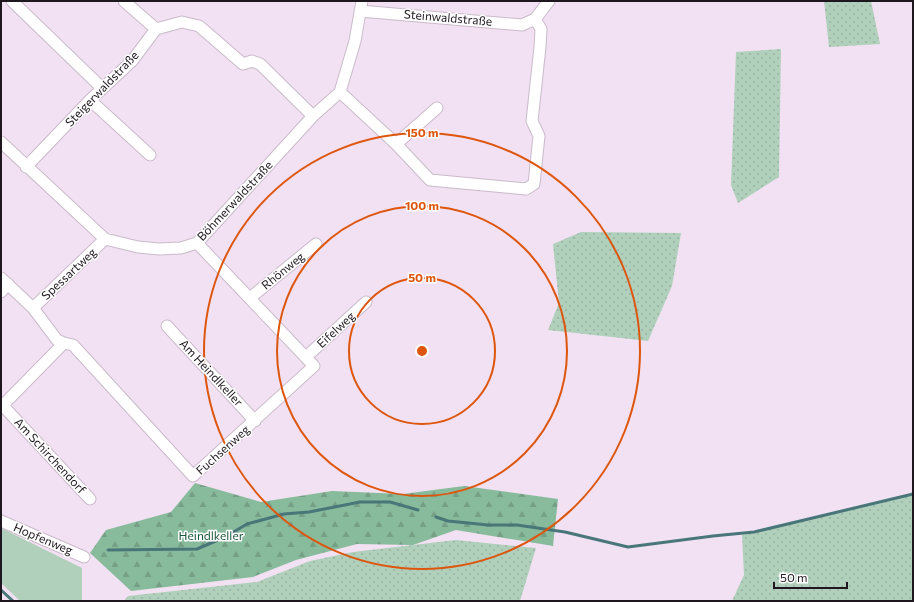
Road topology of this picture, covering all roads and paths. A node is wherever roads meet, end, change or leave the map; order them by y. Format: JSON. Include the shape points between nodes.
{"nodes":[{"id":1,"x":12,"y":1,"type":"edge"},
{"id":2,"x":124,"y":1,"type":"edge"},
{"id":3,"x":549,"y":1,"type":"edge"},
{"id":4,"x":361,"y":6,"type":"edge"},
{"id":5,"x":534,"y":19,"type":"junction"},
{"id":6,"x":156,"y":29,"type":"junction"},
{"id":7,"x":102,"y":88,"type":"junction"},
{"id":8,"x":340,"y":92,"type":"junction"},
{"id":9,"x":90,"y":100,"type":"junction"},
{"id":10,"x":437,"y":108,"type":"dead end"},
{"id":11,"x":313,"y":116,"type":"junction"},
{"id":12,"x":1,"y":142,"type":"edge"},
{"id":13,"x":396,"y":144,"type":"junction"},
{"id":14,"x":150,"y":155,"type":"dead end"},
{"id":15,"x":26,"y":167,"type":"junction"},
{"id":16,"x":105,"y":239,"type":"junction"},
{"id":17,"x":197,"y":243,"type":"junction"},
{"id":18,"x":316,"y":244,"type":"dead end"},
{"id":19,"x":3,"y":285,"type":"edge"},
{"id":20,"x":250,"y":298,"type":"junction"},
{"id":21,"x":366,"y":302,"type":"dead end"},
{"id":22,"x":33,"y":308,"type":"junction"},
{"id":23,"x":167,"y":326,"type":"dead end"},
{"id":24,"x":64,"y":343,"type":"junction"},
{"id":25,"x":306,"y":357,"type":"junction"},
{"id":26,"x":255,"y":421,"type":"junction"},
{"id":27,"x":90,"y":499,"type":"dead end"},
{"id":28,"x":1,"y":521,"type":"edge"},
{"id":29,"x":84,"y":557,"type":"dead end"}],
"edges":[{"from":1,"to":7,"type":"street"},
{"from":2,"to":6,"type":"street"},
{"from":3,"to":5,"type":"street"},
{"from":4,"to":5,"type":"street","name":"Steinwaldstraße","via":[[522,25]]},
{"from":4,"to":8,"type":"street","via":[[355,41]]},
{"from":5,"to":13,"type":"street","via":[[541,29],[532,121],[539,136],[534,184],[526,189],[430,180]]},
{"from":6,"to":7,"type":"street","name":"Steigerwaldstraße","via":[[132,61]]},
{"from":6,"to":11,"type":"street","via":[[182,22],[199,26],[243,64],[252,61],[260,64]]},
{"from":7,"to":9,"type":"street","name":"Steigerwaldstraße"},
{"from":8,"to":11,"type":"street","name":"Böhmerwaldstraße"},
{"from":8,"to":13,"type":"street"},
{"from":9,"to":14,"type":"street"},
{"from":9,"to":15,"type":"street","name":"Steigerwaldstraße"},
{"from":10,"to":13,"type":"street"},
{"from":11,"to":17,"type":"street","name":"Böhmerwaldstraße"},
{"from":12,"to":15,"type":"street","name":"Böhmerwaldstraße"},
{"from":15,"to":16,"type":"street","name":"Böhmerwaldstraße"},
{"from":16,"to":17,"type":"street","name":"Böhmerwaldstraße","via":[[159,249],[181,248]]},
{"from":16,"to":22,"type":"street","name":"Spessartweg"},
{"from":17,"to":20,"type":"street"},
{"from":18,"to":20,"type":"street","name":"Rhönweg"},
{"from":19,"to":22,"type":"street","name":"Fuchsenweg"},
{"from":20,"to":25,"type":"street"},
{"from":21,"to":25,"type":"street","name":"Eifelweg"},
{"from":22,"to":24,"type":"street","name":"Fuchsenweg","via":[[57,340]]},
{"from":23,"to":26,"type":"street","name":"Am Heindlkeller"},
{"from":24,"to":26,"type":"street","name":"Fuchsenweg","via":[[73,345],[193,476]]},
{"from":24,"to":27,"type":"street","name":"Am Schirchendorf","via":[[5,403],[5,408]]},
{"from":25,"to":26,"type":"street","name":"Fuchsenweg","via":[[314,366]]},
{"from":28,"to":29,"type":"street","name":"Hopfenweg"}]}
